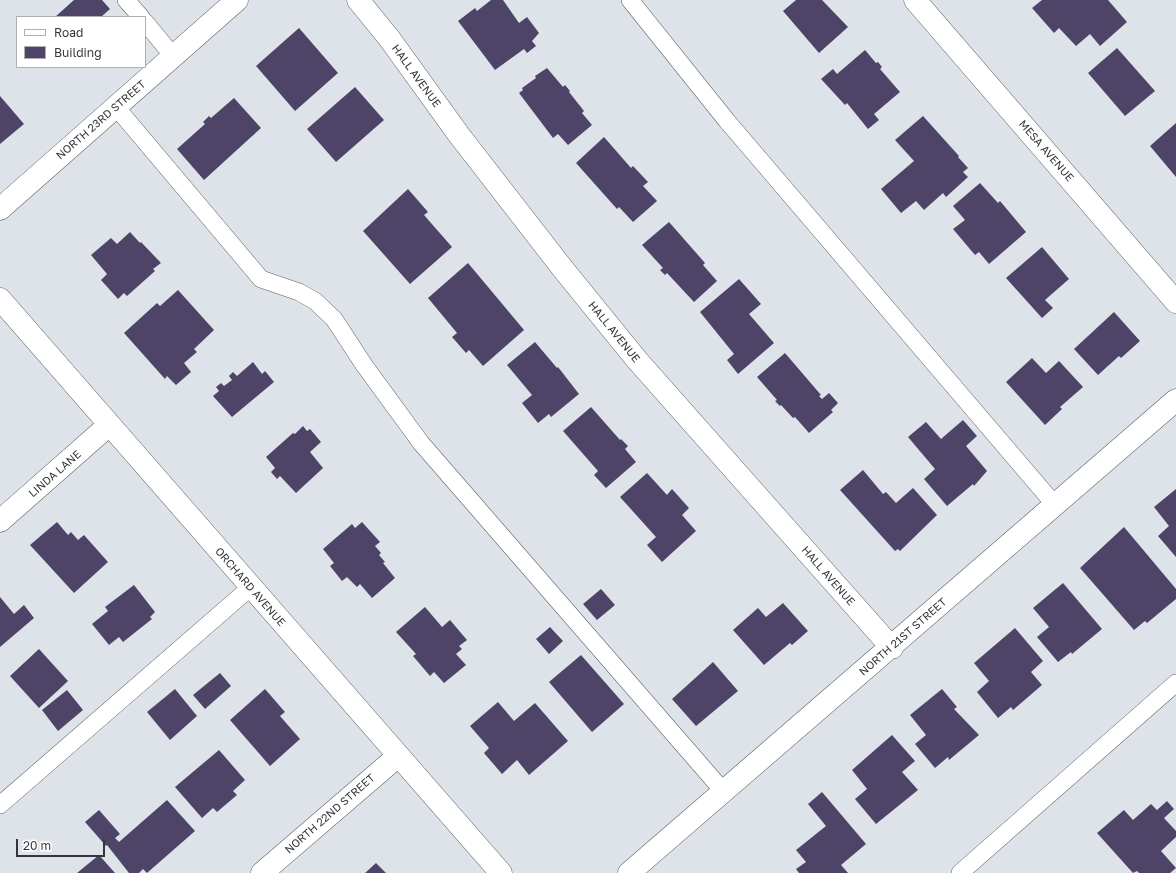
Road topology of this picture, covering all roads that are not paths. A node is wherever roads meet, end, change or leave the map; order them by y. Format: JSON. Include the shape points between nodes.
{"nodes":[{"id":1,"x":126,"y":0,"type":"edge"},
{"id":2,"x":237,"y":0,"type":"edge"},
{"id":3,"x":358,"y":0,"type":"edge"},
{"id":4,"x":630,"y":0,"type":"edge"},
{"id":5,"x":916,"y":0,"type":"edge"},
{"id":6,"x":139,"y":16,"type":"edge"},
{"id":7,"x":146,"y":23,"type":"edge"},
{"id":8,"x":173,"y":56,"type":"junction"},
{"id":9,"x":116,"y":107,"type":"junction"},
{"id":10,"x":0,"y":209,"type":"edge"},
{"id":11,"x":0,"y":299,"type":"edge"},
{"id":12,"x":1176,"y":302,"type":"edge"},
{"id":13,"x":1176,"y":400,"type":"edge"},
{"id":14,"x":110,"y":425,"type":"junction"},
{"id":15,"x":1055,"y":505,"type":"junction"},
{"id":16,"x":0,"y":522,"type":"edge"},
{"id":17,"x":251,"y":587,"type":"junction"},
{"id":18,"x":892,"y":648,"type":"junction"},
{"id":19,"x":1176,"y":683,"type":"edge"},
{"id":20,"x":398,"y":756,"type":"junction"},
{"id":21,"x":724,"y":792,"type":"junction"},
{"id":22,"x":0,"y":805,"type":"edge"},
{"id":23,"x":262,"y":873,"type":"edge"},
{"id":24,"x":501,"y":873,"type":"edge"},
{"id":25,"x":629,"y":873,"type":"edge"},
{"id":26,"x":960,"y":873,"type":"edge"}],
"edges":[{"from":1,"to":6,"type":"lane"},
{"from":2,"to":8,"type":"street","name":"NORTH 23RD STREET"},
{"from":3,"to":18,"type":"street","name":"HALL AVENUE","via":[[563,269],[632,354]]},
{"from":4,"to":15,"type":"lane","via":[[727,121]]},
{"from":5,"to":12,"type":"street","name":"MESA AVENUE"},
{"from":7,"to":8,"type":"lane"},
{"from":8,"to":9,"type":"street","name":"NORTH 23RD STREET"},
{"from":9,"to":10,"type":"street","name":"NORTH 23RD STREET"},
{"from":9,"to":21,"type":"lane","via":[[261,279],[299,292],[315,301],[334,319],[421,443]]},
{"from":11,"to":14,"type":"street","name":"ORCHARD AVENUE"},
{"from":13,"to":15,"type":"street","name":"NORTH 21ST STREET"},
{"from":14,"to":16,"type":"street","name":"LINDA LANE"},
{"from":14,"to":17,"type":"street","name":"ORCHARD AVENUE"},
{"from":15,"to":18,"type":"street","name":"NORTH 21ST STREET"},
{"from":17,"to":20,"type":"street","name":"ORCHARD AVENUE"},
{"from":17,"to":22,"type":"lane"},
{"from":18,"to":21,"type":"street","name":"NORTH 21ST STREET"},
{"from":19,"to":26,"type":"lane"},
{"from":20,"to":23,"type":"street","name":"NORTH 22ND STREET"},
{"from":20,"to":24,"type":"street","name":"ORCHARD AVENUE"},
{"from":21,"to":25,"type":"street","name":"NORTH 21ST STREET"}]}
